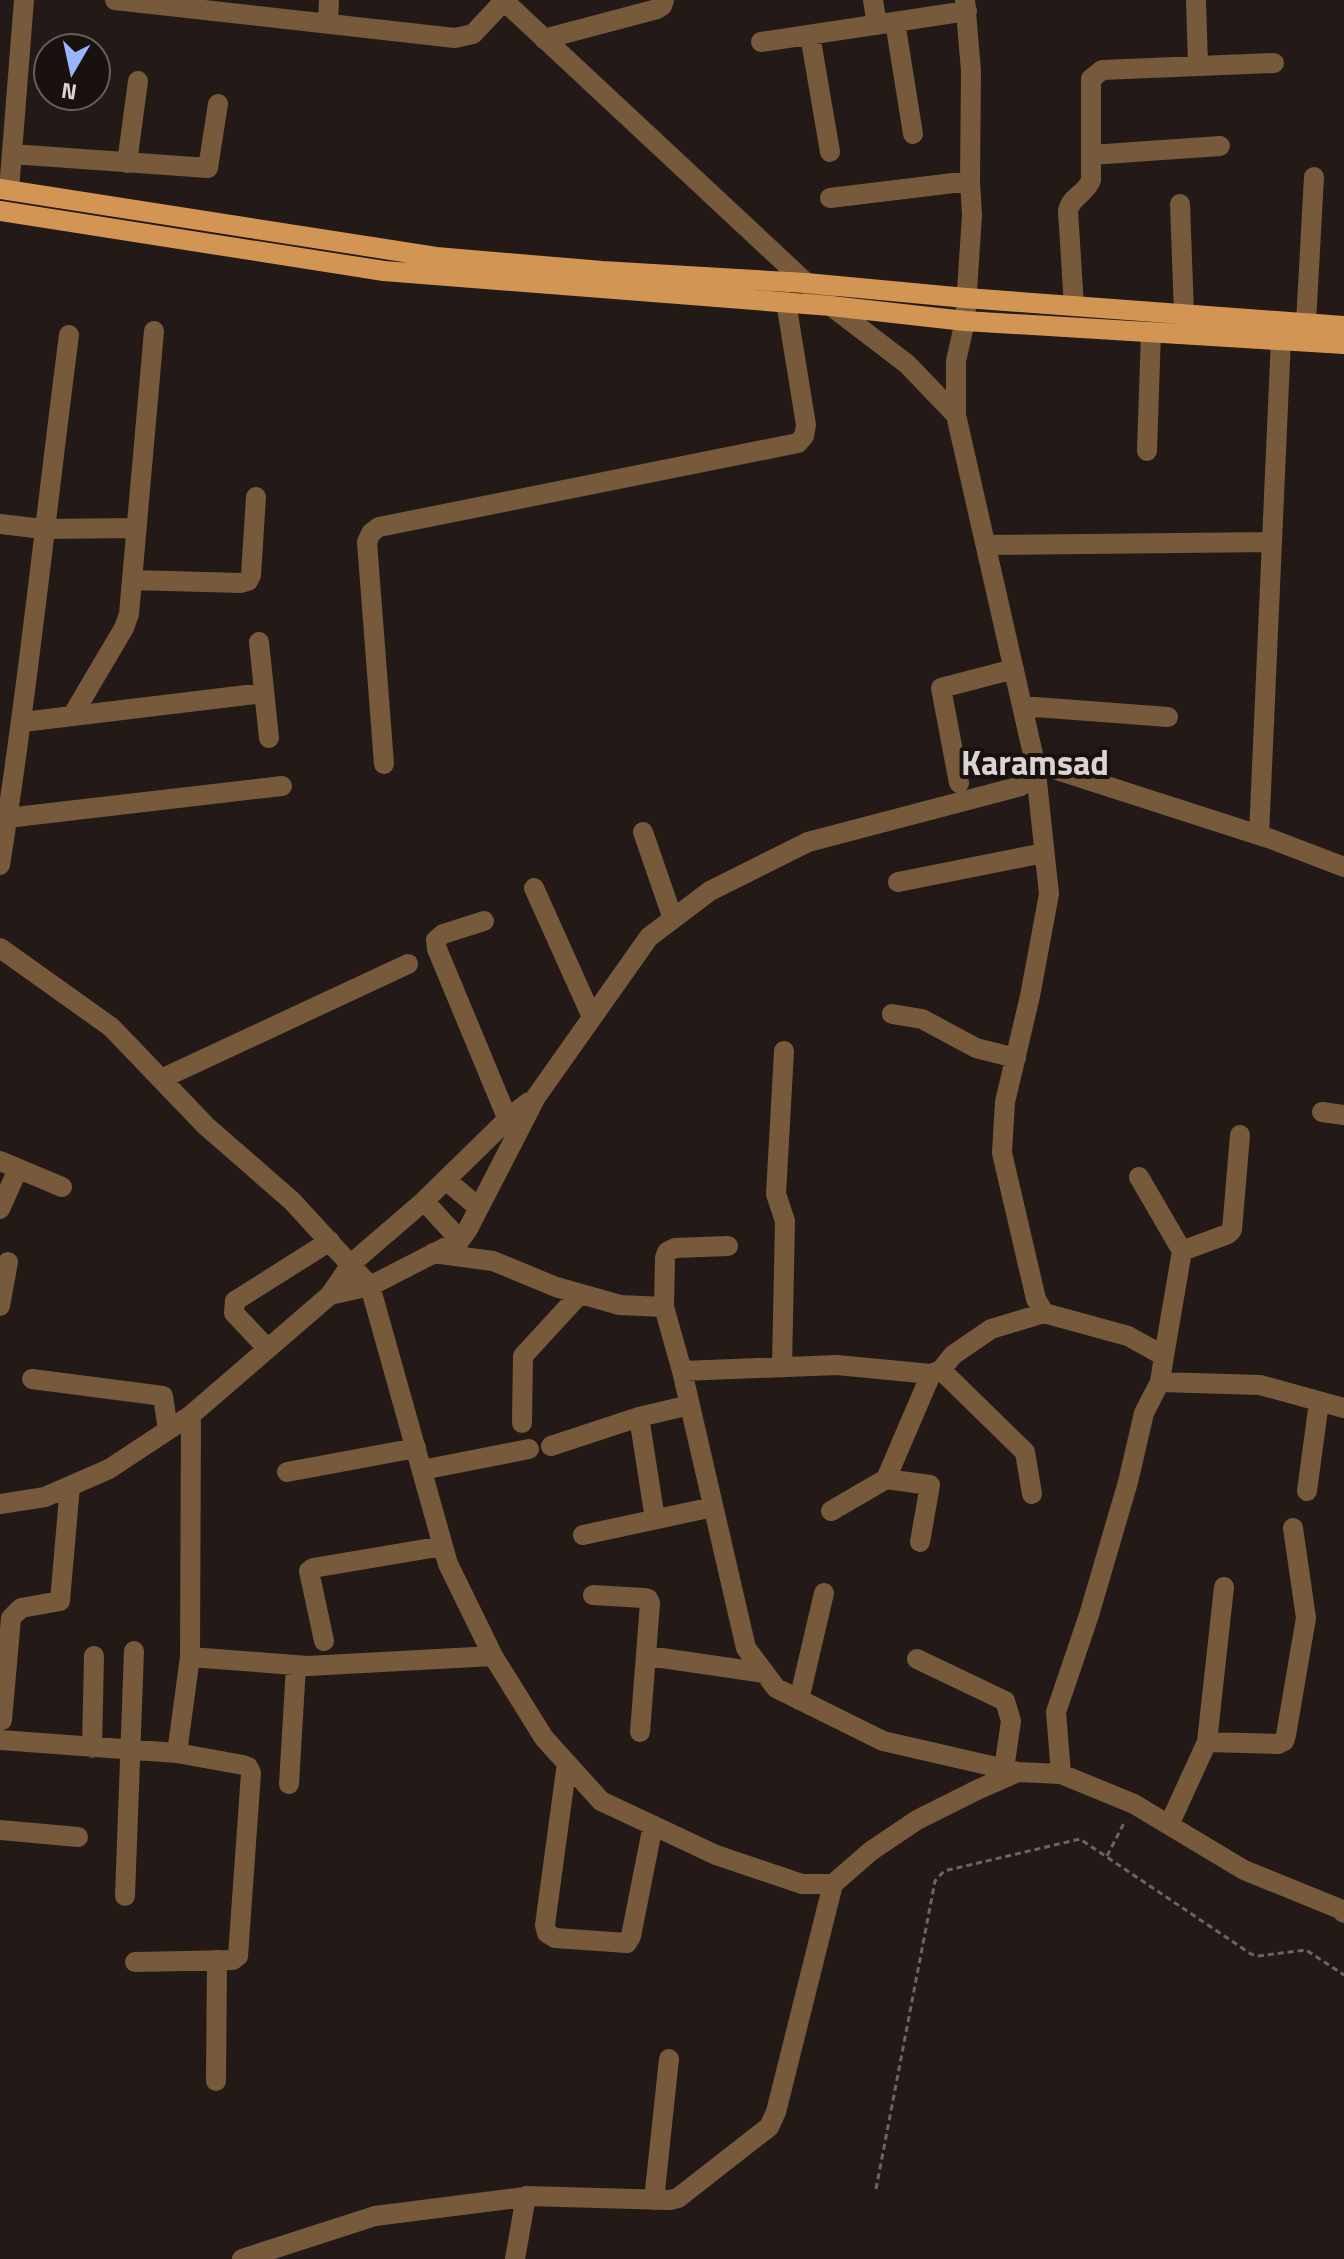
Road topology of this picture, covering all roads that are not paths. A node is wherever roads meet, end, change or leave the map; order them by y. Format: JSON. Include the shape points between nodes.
{"nodes":[{"id":1,"x":24,"y":0,"type":"edge"},
{"id":2,"x":115,"y":0,"type":"edge"},
{"id":3,"x":329,"y":0,"type":"edge"},
{"id":4,"x":664,"y":0,"type":"edge"},
{"id":5,"x":873,"y":0,"type":"edge"},
{"id":6,"x":1196,"y":0,"type":"edge"},
{"id":7,"x":504,"y":1,"type":"edge"},
{"id":8,"x":966,"y":5,"type":"edge"},
{"id":9,"x":886,"y":23,"type":"junction"},
{"id":10,"x":328,"y":24,"type":"junction"},
{"id":11,"x":810,"y":35,"type":"junction"},
{"id":12,"x":544,"y":39,"type":"junction"},
{"id":13,"x":761,"y":42,"type":"dead end"},
{"id":14,"x":1274,"y":63,"type":"dead end"},
{"id":15,"x":1198,"y":66,"type":"junction"},
{"id":16,"x":138,"y":81,"type":"dead end"},
{"id":17,"x":218,"y":104,"type":"dead end"},
{"id":18,"x":913,"y":134,"type":"dead end"},
{"id":19,"x":1220,"y":146,"type":"dead end"},
{"id":20,"x":830,"y":152,"type":"dead end"},
{"id":21,"x":12,"y":154,"type":"junction"},
{"id":22,"x":1091,"y":155,"type":"junction"},
{"id":23,"x":127,"y":163,"type":"junction"},
{"id":24,"x":1314,"y":177,"type":"dead end"},
{"id":25,"x":970,"y":181,"type":"junction"},
{"id":26,"x":5,"y":190,"type":"edge"},
{"id":27,"x":830,"y":198,"type":"dead end"},
{"id":28,"x":1180,"y":204,"type":"dead end"},
{"id":29,"x":0,"y":211,"type":"edge"},
{"id":30,"x":806,"y":283,"type":"junction"},
{"id":31,"x":966,"y":298,"type":"junction"},
{"id":32,"x":786,"y":302,"type":"junction"},
{"id":33,"x":831,"y":306,"type":"junction"},
{"id":34,"x":1074,"y":306,"type":"junction"},
{"id":35,"x":1184,"y":314,"type":"junction"},
{"id":36,"x":965,"y":321,"type":"junction"},
{"id":37,"x":1306,"y":323,"type":"junction"},
{"id":38,"x":1344,"y":326,"type":"edge"},
{"id":39,"x":154,"y":331,"type":"dead end"},
{"id":40,"x":1151,"y":332,"type":"junction"},
{"id":41,"x":69,"y":335,"type":"dead end"},
{"id":42,"x":1281,"y":338,"type":"junction"},
{"id":43,"x":1344,"y":344,"type":"edge"},
{"id":44,"x":956,"y":415,"type":"junction"},
{"id":45,"x":1147,"y":451,"type":"dead end"},
{"id":46,"x":256,"y":497,"type":"dead end"},
{"id":47,"x":0,"y":524,"type":"edge"},
{"id":48,"x":137,"y":528,"type":"junction"},
{"id":49,"x":43,"y":529,"type":"junction"},
{"id":50,"x":1272,"y":542,"type":"junction"},
{"id":51,"x":986,"y":545,"type":"junction"},
{"id":52,"x":132,"y":580,"type":"junction"},
{"id":53,"x":259,"y":642,"type":"dead end"},
{"id":54,"x":1014,"y":669,"type":"junction"},
{"id":55,"x":263,"y":693,"type":"junction"},
{"id":56,"x":1022,"y":706,"type":"junction"},
{"id":57,"x":72,"y":716,"type":"junction"},
{"id":58,"x":1168,"y":717,"type":"dead end"},
{"id":59,"x":23,"y":722,"type":"junction"},
{"id":60,"x":269,"y":738,"type":"dead end"},
{"id":61,"x":1035,"y":763,"type":"junction"},
{"id":62,"x":384,"y":764,"type":"dead end"},
{"id":63,"x":959,"y":783,"type":"dead end"},
{"id":64,"x":282,"y":786,"type":"dead end"},
{"id":65,"x":7,"y":818,"type":"junction"},
{"id":66,"x":643,"y":832,"type":"dead end"},
{"id":67,"x":1259,"y":835,"type":"junction"},
{"id":68,"x":1044,"y":853,"type":"junction"},
{"id":69,"x":0,"y":865,"type":"edge"},
{"id":70,"x":1344,"y":867,"type":"edge"},
{"id":71,"x":898,"y":882,"type":"dead end"},
{"id":72,"x":534,"y":888,"type":"dead end"},
{"id":73,"x":673,"y":919,"type":"junction"},
{"id":74,"x":484,"y":921,"type":"dead end"},
{"id":75,"x":0,"y":948,"type":"edge"},
{"id":76,"x":408,"y":964,"type":"dead end"},
{"id":77,"x":892,"y":1014,"type":"dead end"},
{"id":78,"x":592,"y":1017,"type":"junction"},
{"id":79,"x":784,"y":1051,"type":"dead end"},
{"id":80,"x":1016,"y":1058,"type":"junction"},
{"id":81,"x":161,"y":1079,"type":"junction"},
{"id":82,"x":536,"y":1097,"type":"junction"},
{"id":83,"x":1322,"y":1112,"type":"dead end"},
{"id":84,"x":1344,"y":1115,"type":"edge"},
{"id":85,"x":508,"y":1120,"type":"junction"},
{"id":86,"x":1240,"y":1135,"type":"dead end"},
{"id":87,"x":9,"y":1165,"type":"edge"},
{"id":88,"x":1139,"y":1177,"type":"dead end"},
{"id":89,"x":446,"y":1180,"type":"junction"},
{"id":90,"x":62,"y":1187,"type":"dead end"},
{"id":91,"x":424,"y":1201,"type":"junction"},
{"id":92,"x":479,"y":1208,"type":"junction"},
{"id":93,"x":0,"y":1209,"type":"edge"},
{"id":94,"x":460,"y":1240,"type":"junction"},
{"id":95,"x":330,"y":1241,"type":"junction"},
{"id":96,"x":728,"y":1246,"type":"dead end"},
{"id":97,"x":1182,"y":1251,"type":"junction"},
{"id":98,"x":433,"y":1253,"type":"junction"},
{"id":99,"x":8,"y":1262,"type":"dead end"},
{"id":100,"x":352,"y":1263,"type":"junction"},
{"id":101,"x":370,"y":1286,"type":"junction"},
{"id":102,"x":580,"y":1294,"type":"junction"},
{"id":103,"x":330,"y":1295,"type":"junction"},
{"id":104,"x":0,"y":1306,"type":"edge"},
{"id":105,"x":664,"y":1307,"type":"junction"},
{"id":106,"x":1044,"y":1313,"type":"junction"},
{"id":107,"x":267,"y":1348,"type":"junction"},
{"id":108,"x":1164,"y":1356,"type":"junction"},
{"id":109,"x":782,"y":1367,"type":"junction"},
{"id":110,"x":682,"y":1371,"type":"junction"},
{"id":111,"x":936,"y":1372,"type":"junction"},
{"id":112,"x":32,"y":1379,"type":"dead end"},
{"id":113,"x":1160,"y":1382,"type":"junction"},
{"id":114,"x":1319,"y":1402,"type":"junction"},
{"id":115,"x":690,"y":1405,"type":"junction"},
{"id":116,"x":1344,"y":1408,"type":"edge"},
{"id":117,"x":191,"y":1415,"type":"junction"},
{"id":118,"x":639,"y":1417,"type":"junction"},
{"id":119,"x":522,"y":1423,"type":"dead end"},
{"id":120,"x":168,"y":1430,"type":"junction"},
{"id":121,"x":551,"y":1446,"type":"dead end"},
{"id":122,"x":416,"y":1448,"type":"junction"},
{"id":123,"x":529,"y":1449,"type":"dead end"},
{"id":124,"x":422,"y":1470,"type":"junction"},
{"id":125,"x":287,"y":1472,"type":"dead end"},
{"id":126,"x":886,"y":1479,"type":"junction"},
{"id":127,"x":70,"y":1486,"type":"junction"},
{"id":128,"x":1307,"y":1491,"type":"dead end"},
{"id":129,"x":1032,"y":1494,"type":"dead end"},
{"id":130,"x":0,"y":1504,"type":"edge"},
{"id":131,"x":713,"y":1507,"type":"junction"},
{"id":132,"x":831,"y":1511,"type":"dead end"},
{"id":133,"x":655,"y":1519,"type":"junction"},
{"id":134,"x":1293,"y":1528,"type":"dead end"},
{"id":135,"x":583,"y":1535,"type":"dead end"},
{"id":136,"x":920,"y":1542,"type":"dead end"},
{"id":137,"x":443,"y":1546,"type":"junction"},
{"id":138,"x":1224,"y":1587,"type":"dead end"},
{"id":139,"x":824,"y":1593,"type":"dead end"},
{"id":140,"x":593,"y":1595,"type":"dead end"},
{"id":141,"x":324,"y":1641,"type":"dead end"},
{"id":142,"x":134,"y":1651,"type":"dead end"},
{"id":143,"x":94,"y":1656,"type":"dead end"},
{"id":144,"x":493,"y":1656,"type":"junction"},
{"id":145,"x":648,"y":1656,"type":"junction"},
{"id":146,"x":190,"y":1657,"type":"junction"},
{"id":147,"x":917,"y":1659,"type":"dead end"},
{"id":148,"x":296,"y":1666,"type":"junction"},
{"id":149,"x":765,"y":1673,"type":"junction"},
{"id":150,"x":799,"y":1700,"type":"junction"},
{"id":151,"x":1,"y":1730,"type":"edge"},
{"id":152,"x":640,"y":1732,"type":"dead end"},
{"id":153,"x":1207,"y":1742,"type":"junction"},
{"id":154,"x":92,"y":1748,"type":"junction"},
{"id":155,"x":132,"y":1751,"type":"junction"},
{"id":156,"x":177,"y":1753,"type":"junction"},
{"id":157,"x":567,"y":1763,"type":"junction"},
{"id":158,"x":1011,"y":1771,"type":"junction"},
{"id":159,"x":1061,"y":1774,"type":"junction"},
{"id":160,"x":289,"y":1784,"type":"dead end"},
{"id":161,"x":653,"y":1825,"type":"junction"},
{"id":162,"x":1169,"y":1825,"type":"junction"},
{"id":163,"x":0,"y":1830,"type":"edge"},
{"id":164,"x":78,"y":1837,"type":"dead end"},
{"id":165,"x":833,"y":1884,"type":"junction"},
{"id":166,"x":125,"y":1896,"type":"dead end"},
{"id":167,"x":1343,"y":1907,"type":"edge"},
{"id":168,"x":217,"y":1960,"type":"junction"},
{"id":169,"x":135,"y":1962,"type":"dead end"},
{"id":170,"x":669,"y":2059,"type":"dead end"},
{"id":171,"x":216,"y":2081,"type":"dead end"},
{"id":172,"x":654,"y":2200,"type":"junction"},
{"id":173,"x":524,"y":2202,"type":"junction"},
{"id":174,"x":242,"y":2259,"type":"edge"},
{"id":175,"x":515,"y":2259,"type":"edge"}],
"edges":[{"from":1,"to":21,"type":"street"},
{"from":2,"to":10,"type":"street"},
{"from":3,"to":10,"type":"street"},
{"from":4,"to":12,"type":"street","via":[[657,9]]},
{"from":5,"to":9,"type":"street"},
{"from":6,"to":15,"type":"street"},
{"from":7,"to":10,"type":"street","via":[[466,37]]},
{"from":7,"to":12,"type":"street"},
{"from":8,"to":9,"type":"street"},
{"from":8,"to":25,"type":"street"},
{"from":9,"to":11,"type":"street"},
{"from":9,"to":18,"type":"street"},
{"from":11,"to":13,"type":"street"},
{"from":11,"to":20,"type":"street"},
{"from":12,"to":30,"type":"street"},
{"from":14,"to":15,"type":"street"},
{"from":15,"to":22,"type":"street","via":[[1096,73],[1091,79]]},
{"from":16,"to":23,"type":"street"},
{"from":17,"to":23,"type":"street","via":[[208,168]]},
{"from":19,"to":22,"type":"street"},
{"from":21,"to":23,"type":"street"},
{"from":21,"to":26,"type":"street"},
{"from":22,"to":34,"type":"street","via":[[1089,186],[1072,200],[1068,211]]},
{"from":24,"to":37,"type":"street"},
{"from":25,"to":27,"type":"street"},
{"from":25,"to":31,"type":"street"},
{"from":26,"to":30,"type":"main road","via":[[424,255]]},
{"from":28,"to":35,"type":"street"},
{"from":29,"to":32,"type":"main road","via":[[384,271]]},
{"from":30,"to":31,"type":"main road"},
{"from":30,"to":33,"type":"street"},
{"from":31,"to":34,"type":"main road"},
{"from":31,"to":36,"type":"street"},
{"from":32,"to":33,"type":"main road"},
{"from":32,"to":62,"type":"street","via":[[806,425],[798,443],[379,527],[371,533],[367,542]]},
{"from":33,"to":36,"type":"main road"},
{"from":33,"to":44,"type":"street","via":[[907,364]]},
{"from":34,"to":35,"type":"main road"},
{"from":35,"to":37,"type":"main road"},
{"from":36,"to":40,"type":"main road"},
{"from":36,"to":44,"type":"street","via":[[956,361]]},
{"from":37,"to":38,"type":"main road"},
{"from":39,"to":48,"type":"street"},
{"from":40,"to":42,"type":"main road"},
{"from":40,"to":45,"type":"street"},
{"from":41,"to":49,"type":"street"},
{"from":42,"to":43,"type":"main road"},
{"from":42,"to":50,"type":"street"},
{"from":44,"to":51,"type":"street"},
{"from":46,"to":52,"type":"street","via":[[248,581]]},
{"from":47,"to":49,"type":"street"},
{"from":48,"to":49,"type":"street"},
{"from":48,"to":52,"type":"street"},
{"from":49,"to":59,"type":"street"},
{"from":50,"to":51,"type":"street"},
{"from":50,"to":67,"type":"street"},
{"from":51,"to":54,"type":"street"},
{"from":52,"to":57,"type":"street","via":[[124,628]]},
{"from":53,"to":55,"type":"street"},
{"from":54,"to":56,"type":"street"},
{"from":54,"to":63,"type":"street","via":[[941,688]]},
{"from":55,"to":57,"type":"street"},
{"from":55,"to":60,"type":"street"},
{"from":56,"to":58,"type":"street"},
{"from":56,"to":61,"type":"street"},
{"from":57,"to":59,"type":"street"},
{"from":59,"to":65,"type":"street"},
{"from":61,"to":67,"type":"street"},
{"from":61,"to":68,"type":"street"},
{"from":61,"to":73,"type":"street","via":[[1021,786],[808,842],[710,891]]},
{"from":64,"to":65,"type":"street"},
{"from":65,"to":69,"type":"street"},
{"from":66,"to":73,"type":"street"},
{"from":67,"to":70,"type":"street"},
{"from":68,"to":71,"type":"street"},
{"from":68,"to":80,"type":"street","via":[[1049,894]]},
{"from":72,"to":78,"type":"street"},
{"from":73,"to":78,"type":"street","via":[[649,937]]},
{"from":74,"to":85,"type":"street","via":[[443,934],[436,940],[437,949]]},
{"from":75,"to":81,"type":"street","via":[[111,1027]]},
{"from":76,"to":81,"type":"street"},
{"from":77,"to":80,"type":"street","via":[[922,1019],[976,1048]]},
{"from":78,"to":82,"type":"street"},
{"from":79,"to":109,"type":"street","via":[[776,1194],[785,1221]]},
{"from":80,"to":106,"type":"street","via":[[1005,1102],[1002,1153],[1036,1299]]},
{"from":81,"to":95,"type":"street"},
{"from":82,"to":85,"type":"street"},
{"from":82,"to":92,"type":"street"},
{"from":83,"to":84,"type":"street"},
{"from":85,"to":89,"type":"street"},
{"from":86,"to":97,"type":"street","via":[[1232,1230]]},
{"from":87,"to":90,"type":"street"},
{"from":87,"to":93,"type":"street"},
{"from":88,"to":97,"type":"street"},
{"from":89,"to":91,"type":"street"},
{"from":89,"to":92,"type":"street"},
{"from":91,"to":94,"type":"street"},
{"from":91,"to":100,"type":"street"},
{"from":92,"to":94,"type":"street"},
{"from":94,"to":98,"type":"street"},
{"from":95,"to":100,"type":"street"},
{"from":95,"to":107,"type":"street","via":[[235,1301],[234,1313]]},
{"from":96,"to":105,"type":"street","via":[[667,1252]]},
{"from":97,"to":108,"type":"street"},
{"from":98,"to":101,"type":"street"},
{"from":98,"to":102,"type":"street","via":[[493,1261]]},
{"from":99,"to":104,"type":"street"},
{"from":100,"to":101,"type":"street"},
{"from":100,"to":103,"type":"street"},
{"from":101,"to":103,"type":"street"},
{"from":101,"to":122,"type":"street"},
{"from":102,"to":105,"type":"street","via":[[620,1305]]},
{"from":102,"to":119,"type":"street","via":[[523,1356]]},
{"from":103,"to":107,"type":"street"},
{"from":105,"to":110,"type":"street"},
{"from":106,"to":108,"type":"street","via":[[1128,1336]]},
{"from":106,"to":111,"type":"street","via":[[991,1329]]},
{"from":107,"to":117,"type":"street"},
{"from":108,"to":113,"type":"street"},
{"from":109,"to":110,"type":"street"},
{"from":109,"to":111,"type":"street"},
{"from":110,"to":115,"type":"street"},
{"from":111,"to":126,"type":"street"},
{"from":111,"to":129,"type":"street","via":[[1025,1452]]},
{"from":112,"to":120,"type":"street","via":[[163,1396]]},
{"from":113,"to":114,"type":"street","via":[[1260,1385]]},
{"from":113,"to":159,"type":"street","via":[[1144,1413],[1089,1615],[1056,1712]]},
{"from":114,"to":116,"type":"street"},
{"from":114,"to":128,"type":"street"},
{"from":115,"to":118,"type":"street"},
{"from":115,"to":131,"type":"street"},
{"from":117,"to":120,"type":"street"},
{"from":117,"to":146,"type":"street"},
{"from":118,"to":121,"type":"street"},
{"from":118,"to":133,"type":"street"},
{"from":120,"to":127,"type":"street","via":[[109,1469]]},
{"from":122,"to":124,"type":"street"},
{"from":122,"to":125,"type":"street"},
{"from":123,"to":124,"type":"street"},
{"from":124,"to":137,"type":"street"},
{"from":126,"to":132,"type":"street"},
{"from":126,"to":136,"type":"street","via":[[930,1485]]},
{"from":127,"to":130,"type":"street","via":[[45,1497]]},
{"from":127,"to":151,"type":"street","via":[[60,1601],[21,1608],[11,1618]]},
{"from":131,"to":133,"type":"street"},
{"from":131,"to":149,"type":"street","via":[[746,1648]]},
{"from":133,"to":135,"type":"street"},
{"from":134,"to":153,"type":"street","via":[[1306,1618],[1284,1741]]},
{"from":137,"to":141,"type":"street","via":[[309,1571]]},
{"from":137,"to":144,"type":"street"},
{"from":138,"to":153,"type":"street"},
{"from":139,"to":150,"type":"street"},
{"from":140,"to":145,"type":"street","via":[[648,1599]]},
{"from":142,"to":155,"type":"street"},
{"from":143,"to":154,"type":"street"},
{"from":144,"to":148,"type":"street"},
{"from":144,"to":157,"type":"street","via":[[544,1738]]},
{"from":145,"to":149,"type":"street"},
{"from":145,"to":152,"type":"street"},
{"from":146,"to":148,"type":"street"},
{"from":146,"to":156,"type":"street"},
{"from":147,"to":158,"type":"street","via":[[1005,1701],[1011,1721]]},
{"from":148,"to":160,"type":"street"},
{"from":149,"to":150,"type":"street","via":[[776,1688]]},
{"from":150,"to":158,"type":"street","via":[[883,1741]]},
{"from":151,"to":154,"type":"street"},
{"from":153,"to":162,"type":"street"},
{"from":154,"to":155,"type":"street"},
{"from":155,"to":156,"type":"street"},
{"from":155,"to":166,"type":"street"},
{"from":156,"to":168,"type":"street","via":[[243,1765],[251,1773],[238,1956]]},
{"from":157,"to":161,"type":"street","via":[[601,1801]]},
{"from":157,"to":161,"type":"street","via":[[547,1933],[627,1943]]},
{"from":158,"to":159,"type":"street"},
{"from":158,"to":165,"type":"street","via":[[917,1820]]},
{"from":159,"to":162,"type":"street","via":[[1134,1804]]},
{"from":161,"to":165,"type":"street","via":[[716,1855],[802,1884]]},
{"from":162,"to":167,"type":"street","via":[[1244,1870]]},
{"from":163,"to":164,"type":"street"},
{"from":165,"to":172,"type":"street","via":[[773,2122],[678,2198]]},
{"from":168,"to":169,"type":"street"},
{"from":168,"to":171,"type":"street"},
{"from":170,"to":172,"type":"street"},
{"from":172,"to":173,"type":"street"},
{"from":173,"to":174,"type":"street","via":[[375,2216]]},
{"from":173,"to":175,"type":"street"}]}
